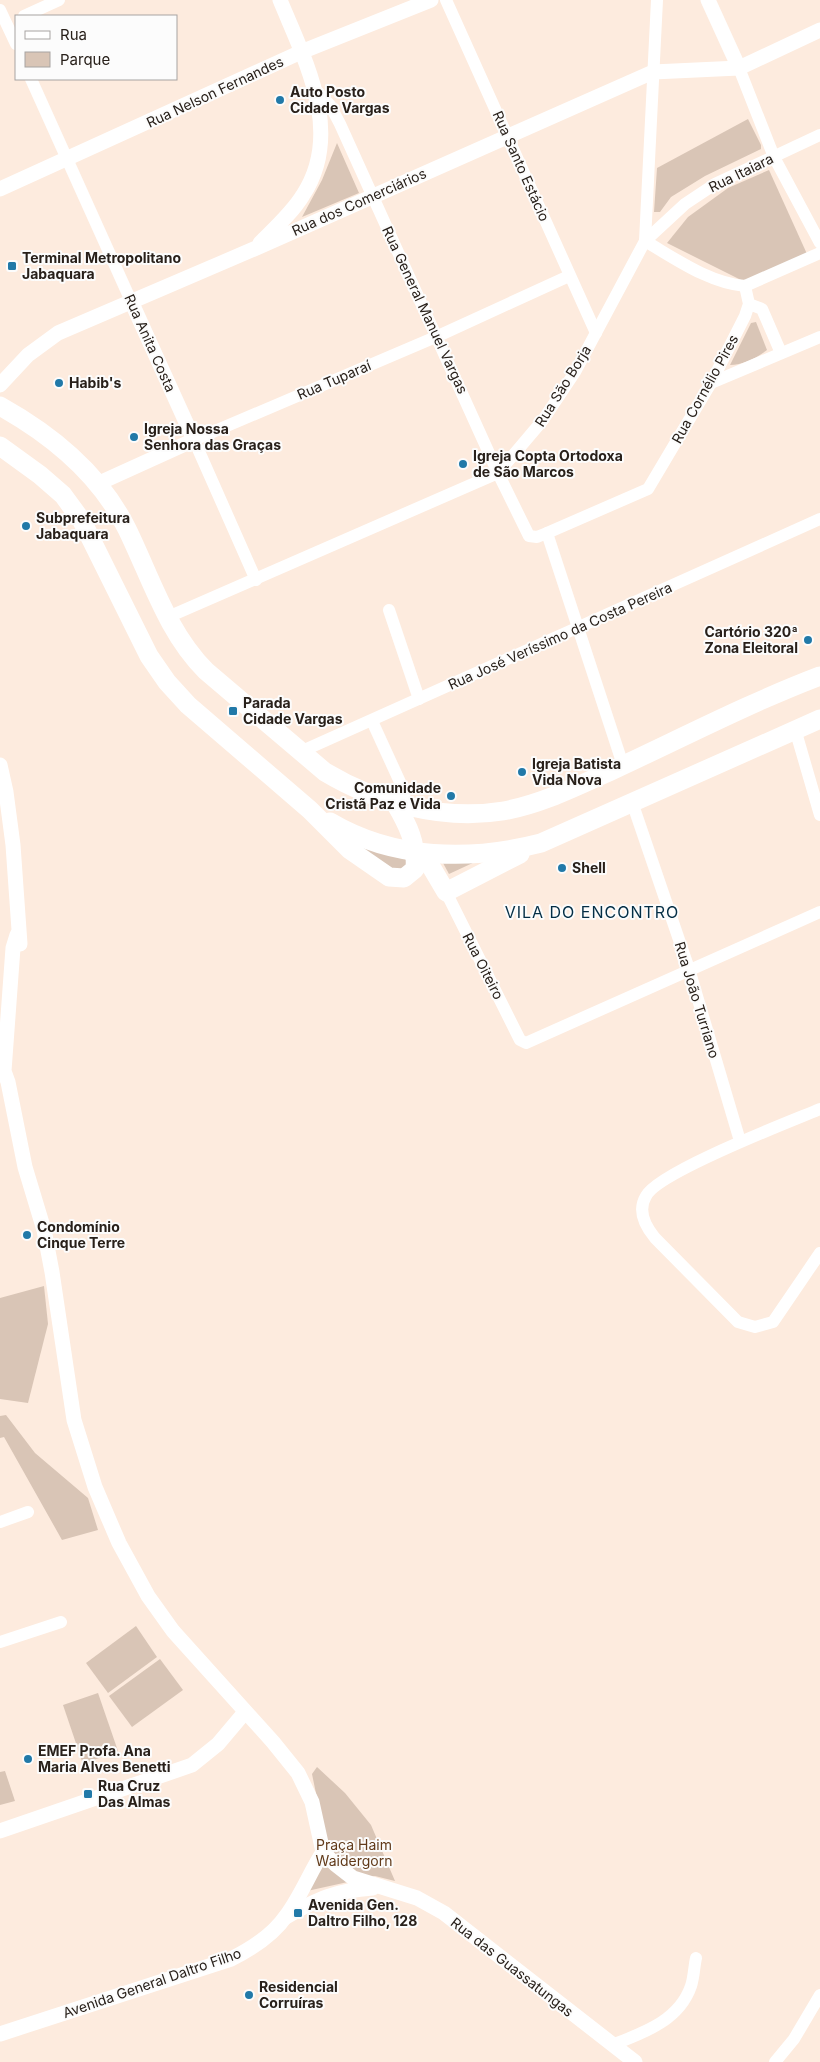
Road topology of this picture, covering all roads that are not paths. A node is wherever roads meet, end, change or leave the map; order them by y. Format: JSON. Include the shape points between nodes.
{"nodes":[{"id":1,"x":60,"y":0,"type":"edge"},
{"id":2,"x":280,"y":0,"type":"edge"},
{"id":3,"x":431,"y":0,"type":"edge"},
{"id":4,"x":446,"y":0,"type":"edge"},
{"id":5,"x":657,"y":0,"type":"edge"},
{"id":6,"x":708,"y":0,"type":"edge"},
{"id":7,"x":0,"y":10,"type":"edge"},
{"id":8,"x":26,"y":15,"type":"edge"},
{"id":9,"x":8,"y":24,"type":"edge"},
{"id":10,"x":820,"y":30,"type":"edge"},
{"id":11,"x":15,"y":42,"type":"edge"},
{"id":12,"x":301,"y":52,"type":"junction"},
{"id":13,"x":739,"y":68,"type":"junction"},
{"id":14,"x":653,"y":72,"type":"junction"},
{"id":15,"x":31,"y":80,"type":"edge"},
{"id":16,"x":314,"y":88,"type":"junction"},
{"id":17,"x":820,"y":135,"type":"edge"},
{"id":18,"x":509,"y":137,"type":"junction"},
{"id":19,"x":774,"y":157,"type":"junction"},
{"id":20,"x":67,"y":159,"type":"junction"},
{"id":21,"x":0,"y":189,"type":"edge"},
{"id":22,"x":373,"y":196,"type":"junction"},
{"id":23,"x":645,"y":241,"type":"junction"},
{"id":24,"x":820,"y":243,"type":"edge"},
{"id":25,"x":254,"y":249,"type":"junction"},
{"id":26,"x":820,"y":253,"type":"edge"},
{"id":27,"x":569,"y":276,"type":"junction"},
{"id":28,"x":745,"y":286,"type":"junction"},
{"id":29,"x":131,"y":301,"type":"junction"},
{"id":30,"x":749,"y":304,"type":"junction"},
{"id":31,"x":596,"y":333,"type":"junction"},
{"id":32,"x":438,"y":336,"type":"junction"},
{"id":33,"x":820,"y":337,"type":"edge"},
{"id":34,"x":781,"y":353,"type":"junction"},
{"id":35,"x":711,"y":383,"type":"junction"},
{"id":36,"x":0,"y":386,"type":"edge"},
{"id":37,"x":0,"y":406,"type":"edge"},
{"id":38,"x":194,"y":440,"type":"junction"},
{"id":39,"x":3,"y":452,"type":"edge"},
{"id":40,"x":498,"y":472,"type":"junction"},
{"id":41,"x":97,"y":484,"type":"junction"},
{"id":42,"x":820,"y":519,"type":"edge"},
{"id":43,"x":547,"y":533,"type":"junction"},
{"id":44,"x":256,"y":580,"type":"junction"},
{"id":45,"x":389,"y":610,"type":"dead end"},
{"id":46,"x":168,"y":617,"type":"junction"},
{"id":47,"x":579,"y":628,"type":"junction"},
{"id":48,"x":820,"y":676,"type":"edge"},
{"id":49,"x":419,"y":699,"type":"junction"},
{"id":50,"x":820,"y":719,"type":"edge"},
{"id":51,"x":372,"y":721,"type":"junction"},
{"id":52,"x":795,"y":729,"type":"junction"},
{"id":53,"x":300,"y":752,"type":"junction"},
{"id":54,"x":0,"y":765,"type":"edge"},
{"id":55,"x":623,"y":765,"type":"junction"},
{"id":56,"x":400,"y":798,"type":"junction"},
{"id":57,"x":632,"y":802,"type":"junction"},
{"id":58,"x":310,"y":810,"type":"junction"},
{"id":59,"x":820,"y":815,"type":"edge"},
{"id":60,"x":541,"y":843,"type":"junction"},
{"id":61,"x":420,"y":852,"type":"junction"},
{"id":62,"x":446,"y":892,"type":"junction"},
{"id":63,"x":820,"y":912,"type":"edge"},
{"id":64,"x":689,"y":970,"type":"junction"},
{"id":65,"x":820,"y":1109,"type":"edge"},
{"id":66,"x":740,"y":1141,"type":"junction"},
{"id":67,"x":820,"y":1254,"type":"edge"},
{"id":68,"x":28,"y":1512,"type":"dead end"},
{"id":69,"x":0,"y":1522,"type":"edge"},
{"id":70,"x":61,"y":1622,"type":"dead end"},
{"id":71,"x":0,"y":1642,"type":"edge"},
{"id":72,"x":245,"y":1712,"type":"junction"},
{"id":73,"x":0,"y":1831,"type":"edge"},
{"id":74,"x":324,"y":1852,"type":"junction"},
{"id":75,"x":381,"y":1888,"type":"junction"},
{"id":76,"x":286,"y":1917,"type":"junction"},
{"id":77,"x":696,"y":1958,"type":"dead end"},
{"id":78,"x":820,"y":1995,"type":"edge"},
{"id":79,"x":0,"y":2034,"type":"edge"},
{"id":80,"x":612,"y":2045,"type":"junction"},
{"id":81,"x":631,"y":2061,"type":"edge"},
{"id":82,"x":775,"y":2062,"type":"edge"}],
"edges":[{"from":1,"to":8,"type":"street"},
{"from":2,"to":12,"type":"street"},
{"from":3,"to":12,"type":"street","name":"Rua Nelson Fernandes"},
{"from":4,"to":18,"type":"street","name":"Rua Santo Estácio"},
{"from":5,"to":14,"type":"street","name":"Rua São Borja"},
{"from":6,"to":13,"type":"street"},
{"from":7,"to":9,"type":"street"},
{"from":9,"to":11,"type":"street"},
{"from":10,"to":13,"type":"street"},
{"from":12,"to":16,"type":"street"},
{"from":12,"to":20,"type":"street","name":"Rua Nelson Fernandes"},
{"from":13,"to":14,"type":"street","name":"Rua dos Comerciários"},
{"from":13,"to":19,"type":"street"},
{"from":14,"to":18,"type":"street","name":"Rua dos Comerciários"},
{"from":14,"to":23,"type":"street","name":"Rua São Borja"},
{"from":15,"to":20,"type":"street","name":"Rua Anita Costa"},
{"from":16,"to":22,"type":"street","name":"Rua General Manuel Vargas","via":[[330,105]]},
{"from":16,"to":25,"type":"street","via":[[322,138],[314,176],[303,196]]},
{"from":17,"to":19,"type":"street","name":"Rua Itaiara"},
{"from":18,"to":22,"type":"street","name":"Rua dos Comerciários"},
{"from":18,"to":27,"type":"street","name":"Rua Santo Estácio"},
{"from":19,"to":23,"type":"street","name":"Rua Itaiara","via":[[715,184],[686,204]]},
{"from":19,"to":24,"type":"street"},
{"from":20,"to":21,"type":"street","name":"Rua Nelson Fernandes"},
{"from":20,"to":29,"type":"street","name":"Rua Anita Costa"},
{"from":22,"to":25,"type":"street","name":"Rua dos Comerciários"},
{"from":22,"to":32,"type":"street","name":"Rua General Manuel Vargas"},
{"from":23,"to":28,"type":"street","via":[[710,277]]},
{"from":23,"to":31,"type":"street","name":"Rua São Borja"},
{"from":25,"to":29,"type":"street","name":"Rua dos Comerciários"},
{"from":26,"to":28,"type":"street"},
{"from":27,"to":31,"type":"street","name":"Rua Santo Estácio"},
{"from":27,"to":32,"type":"street","name":"Rua Tuparaí"},
{"from":28,"to":30,"type":"street"},
{"from":29,"to":36,"type":"street","name":"Rua dos Comerciários","via":[[58,333],[28,355]]},
{"from":29,"to":38,"type":"street","name":"Rua Anita Costa"},
{"from":30,"to":34,"type":"street","via":[[762,309]]},
{"from":30,"to":35,"type":"street","name":"Rua Cornélio Pires"},
{"from":31,"to":40,"type":"street","name":"Rua São Borja","via":[[543,420]]},
{"from":32,"to":38,"type":"street","name":"Rua Tuparaí"},
{"from":32,"to":40,"type":"street","name":"Rua General Manuel Vargas"},
{"from":33,"to":34,"type":"street"},
{"from":34,"to":35,"type":"street"},
{"from":35,"to":43,"type":"street","name":"Rua Cornélio Pires","via":[[648,489]]},
{"from":37,"to":41,"type":"main road","via":[[62,447]]},
{"from":38,"to":41,"type":"street","name":"Rua Tuparaí"},
{"from":38,"to":44,"type":"street","name":"Rua Anita Costa"},
{"from":39,"to":58,"type":"main road","via":[[63,495],[82,521],[149,656],[166,682],[188,705]]},
{"from":40,"to":43,"type":"street","name":"Rua General Manuel Vargas","via":[[529,536]]},
{"from":40,"to":44,"type":"street","name":"Rua São Borja"},
{"from":41,"to":46,"type":"main road","via":[[126,527]]},
{"from":42,"to":47,"type":"street","name":"Rua José Veríssimo da Costa Pereira"},
{"from":43,"to":47,"type":"street"},
{"from":44,"to":46,"type":"street","name":"Rua São Borja"},
{"from":45,"to":49,"type":"street"},
{"from":46,"to":53,"type":"main road","via":[[200,665]]},
{"from":47,"to":49,"type":"street","name":"Rua José Veríssimo da Costa Pereira"},
{"from":47,"to":55,"type":"street"},
{"from":48,"to":55,"type":"main road","via":[[766,697]]},
{"from":49,"to":51,"type":"street","name":"Rua José Veríssimo da Costa Pereira"},
{"from":50,"to":52,"type":"main road"},
{"from":51,"to":53,"type":"street","name":"Rua José Veríssimo da Costa Pereira"},
{"from":51,"to":56,"type":"street"},
{"from":52,"to":57,"type":"main road"},
{"from":52,"to":59,"type":"street"},
{"from":53,"to":56,"type":"main road","via":[[341,781]]},
{"from":54,"to":72,"type":"street","via":[[13,845],[18,935],[13,948],[12,1071],[8,1082],[25,1168],[44,1230],[74,1420],[95,1487],[119,1544],[148,1596],[173,1631]]},
{"from":55,"to":56,"type":"main road","via":[[561,793],[503,811],[460,813],[423,810]]},
{"from":56,"to":61,"type":"main road","via":[[409,830]]},
{"from":57,"to":60,"type":"main road"},
{"from":57,"to":64,"type":"street","name":"Rua João Turriano"},
{"from":58,"to":61,"type":"main road","via":[[361,838]]},
{"from":58,"to":61,"type":"main road","via":[[350,850],[389,877],[410,876]]},
{"from":60,"to":61,"type":"main road","via":[[483,854]]},
{"from":60,"to":62,"type":"main road"},
{"from":61,"to":62,"type":"main road"},
{"from":62,"to":64,"type":"street","name":"Rua Oiteiro","via":[[523,1042],[530,1042]]},
{"from":63,"to":64,"type":"street"},
{"from":64,"to":66,"type":"street","name":"Rua João Turriano"},
{"from":65,"to":66,"type":"street"},
{"from":66,"to":67,"type":"street","via":[[655,1186],[645,1197],[645,1226],[731,1316],[746,1326],[770,1324],[778,1317]]},
{"from":68,"to":69,"type":"street"},
{"from":70,"to":71,"type":"street"},
{"from":72,"to":73,"type":"street","via":[[218,1744],[192,1765]]},
{"from":72,"to":74,"type":"street","via":[[298,1774],[312,1802]]},
{"from":74,"to":75,"type":"street","via":[[353,1878]]},
{"from":74,"to":76,"type":"street","name":"Avenida General Daltro Filho"},
{"from":75,"to":76,"type":"street","via":[[328,1895]]},
{"from":75,"to":80,"type":"street","name":"Rua das Guassatungas","via":[[417,1898],[444,1913]]},
{"from":76,"to":79,"type":"street","name":"Avenida General Daltro Filho","via":[[249,1950],[231,1959]]},
{"from":77,"to":80,"type":"street","via":[[691,1986],[683,2002],[668,2019]]},
{"from":78,"to":82,"type":"street","via":[[794,2039]]},
{"from":80,"to":81,"type":"street","name":"Rua das Guassatungas"}]}
